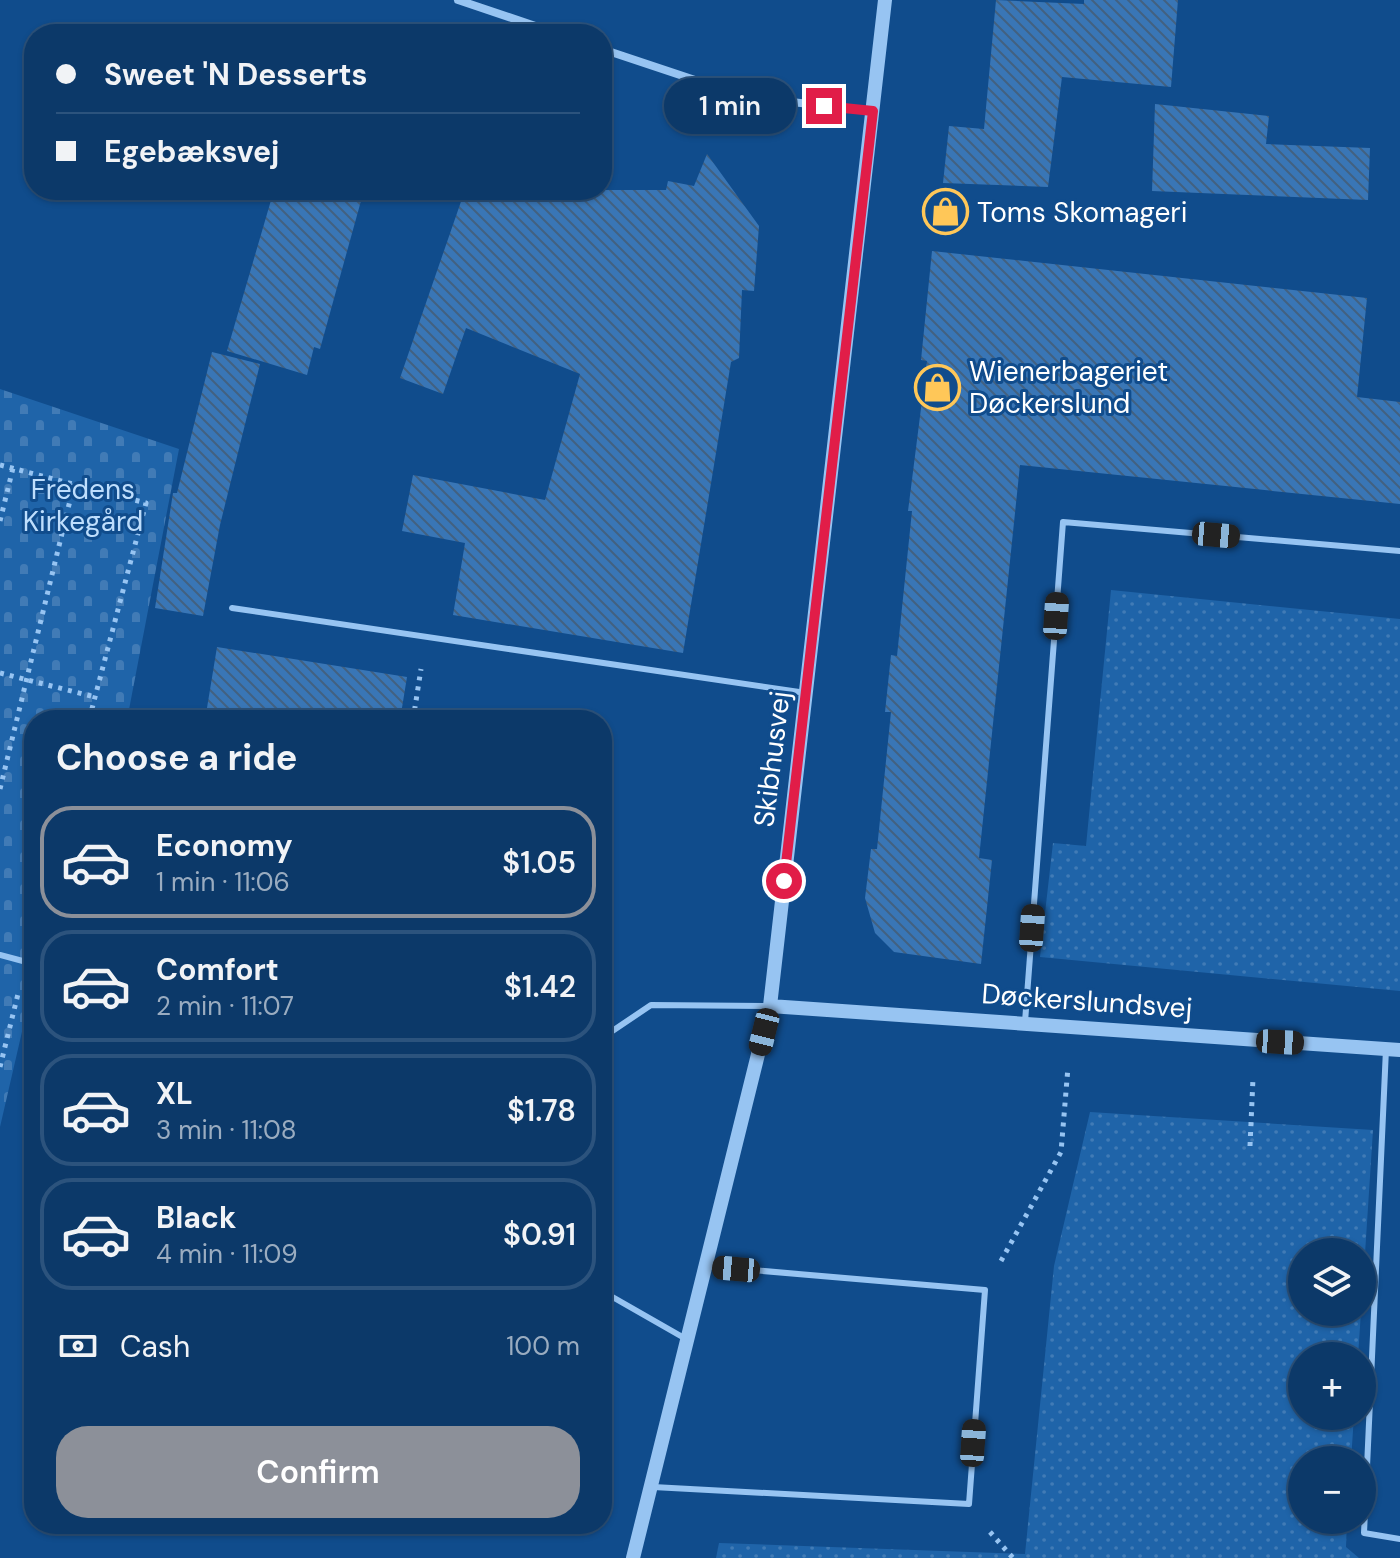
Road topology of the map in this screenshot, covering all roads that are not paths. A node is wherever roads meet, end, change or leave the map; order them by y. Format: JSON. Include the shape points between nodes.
{"nodes":[{"id":1,"x":458,"y":0,"type":"edge"},
{"id":2,"x":885,"y":0,"type":"edge"},
{"id":3,"x":529,"y":24,"type":"edge"},
{"id":4,"x":612,"y":52,"type":"edge"},
{"id":5,"x":873,"y":111,"type":"junction"},
{"id":6,"x":1400,"y":551,"type":"edge"},
{"id":7,"x":232,"y":608,"type":"dead end"},
{"id":8,"x":806,"y":693,"type":"junction"},
{"id":9,"x":0,"y":955,"type":"edge"},
{"id":10,"x":24,"y":961,"type":"edge"},
{"id":11,"x":770,"y":1006,"type":"junction"},
{"id":12,"x":1025,"y":1022,"type":"junction"},
{"id":13,"x":612,"y":1031,"type":"edge"},
{"id":14,"x":1393,"y":1049,"type":"edge"},
{"id":15,"x":705,"y":1266,"type":"junction"},
{"id":16,"x":612,"y":1297,"type":"edge"},
{"id":17,"x":686,"y":1339,"type":"junction"},
{"id":18,"x":649,"y":1487,"type":"junction"},
{"id":19,"x":1400,"y":1539,"type":"edge"},
{"id":20,"x":633,"y":1558,"type":"edge"}],
"edges":[{"from":1,"to":3,"type":"street"},
{"from":2,"to":5,"type":"street","name":"Skibhusvej"},
{"from":4,"to":5,"type":"street","via":[[746,97]]},
{"from":5,"to":8,"type":"street","name":"Skibhusvej"},
{"from":6,"to":12,"type":"lane","via":[[1063,522]]},
{"from":7,"to":8,"type":"lane"},
{"from":8,"to":11,"type":"street","name":"Skibhusvej"},
{"from":9,"to":10,"type":"lane"},
{"from":11,"to":12,"type":"street","name":"Døckerslundsvej"},
{"from":11,"to":13,"type":"lane","via":[[651,1005]]},
{"from":11,"to":15,"type":"street","name":"Skibhusvej"},
{"from":12,"to":14,"type":"street","name":"Døckerslundsvej"},
{"from":14,"to":19,"type":"lane","via":[[1364,1533]]},
{"from":15,"to":17,"type":"street","name":"Skibhusvej"},
{"from":15,"to":18,"type":"lane","via":[[985,1290],[969,1504]]},
{"from":16,"to":17,"type":"lane"},
{"from":17,"to":18,"type":"street","name":"Skibhusvej"},
{"from":18,"to":20,"type":"street","name":"Skibhusvej"}]}
